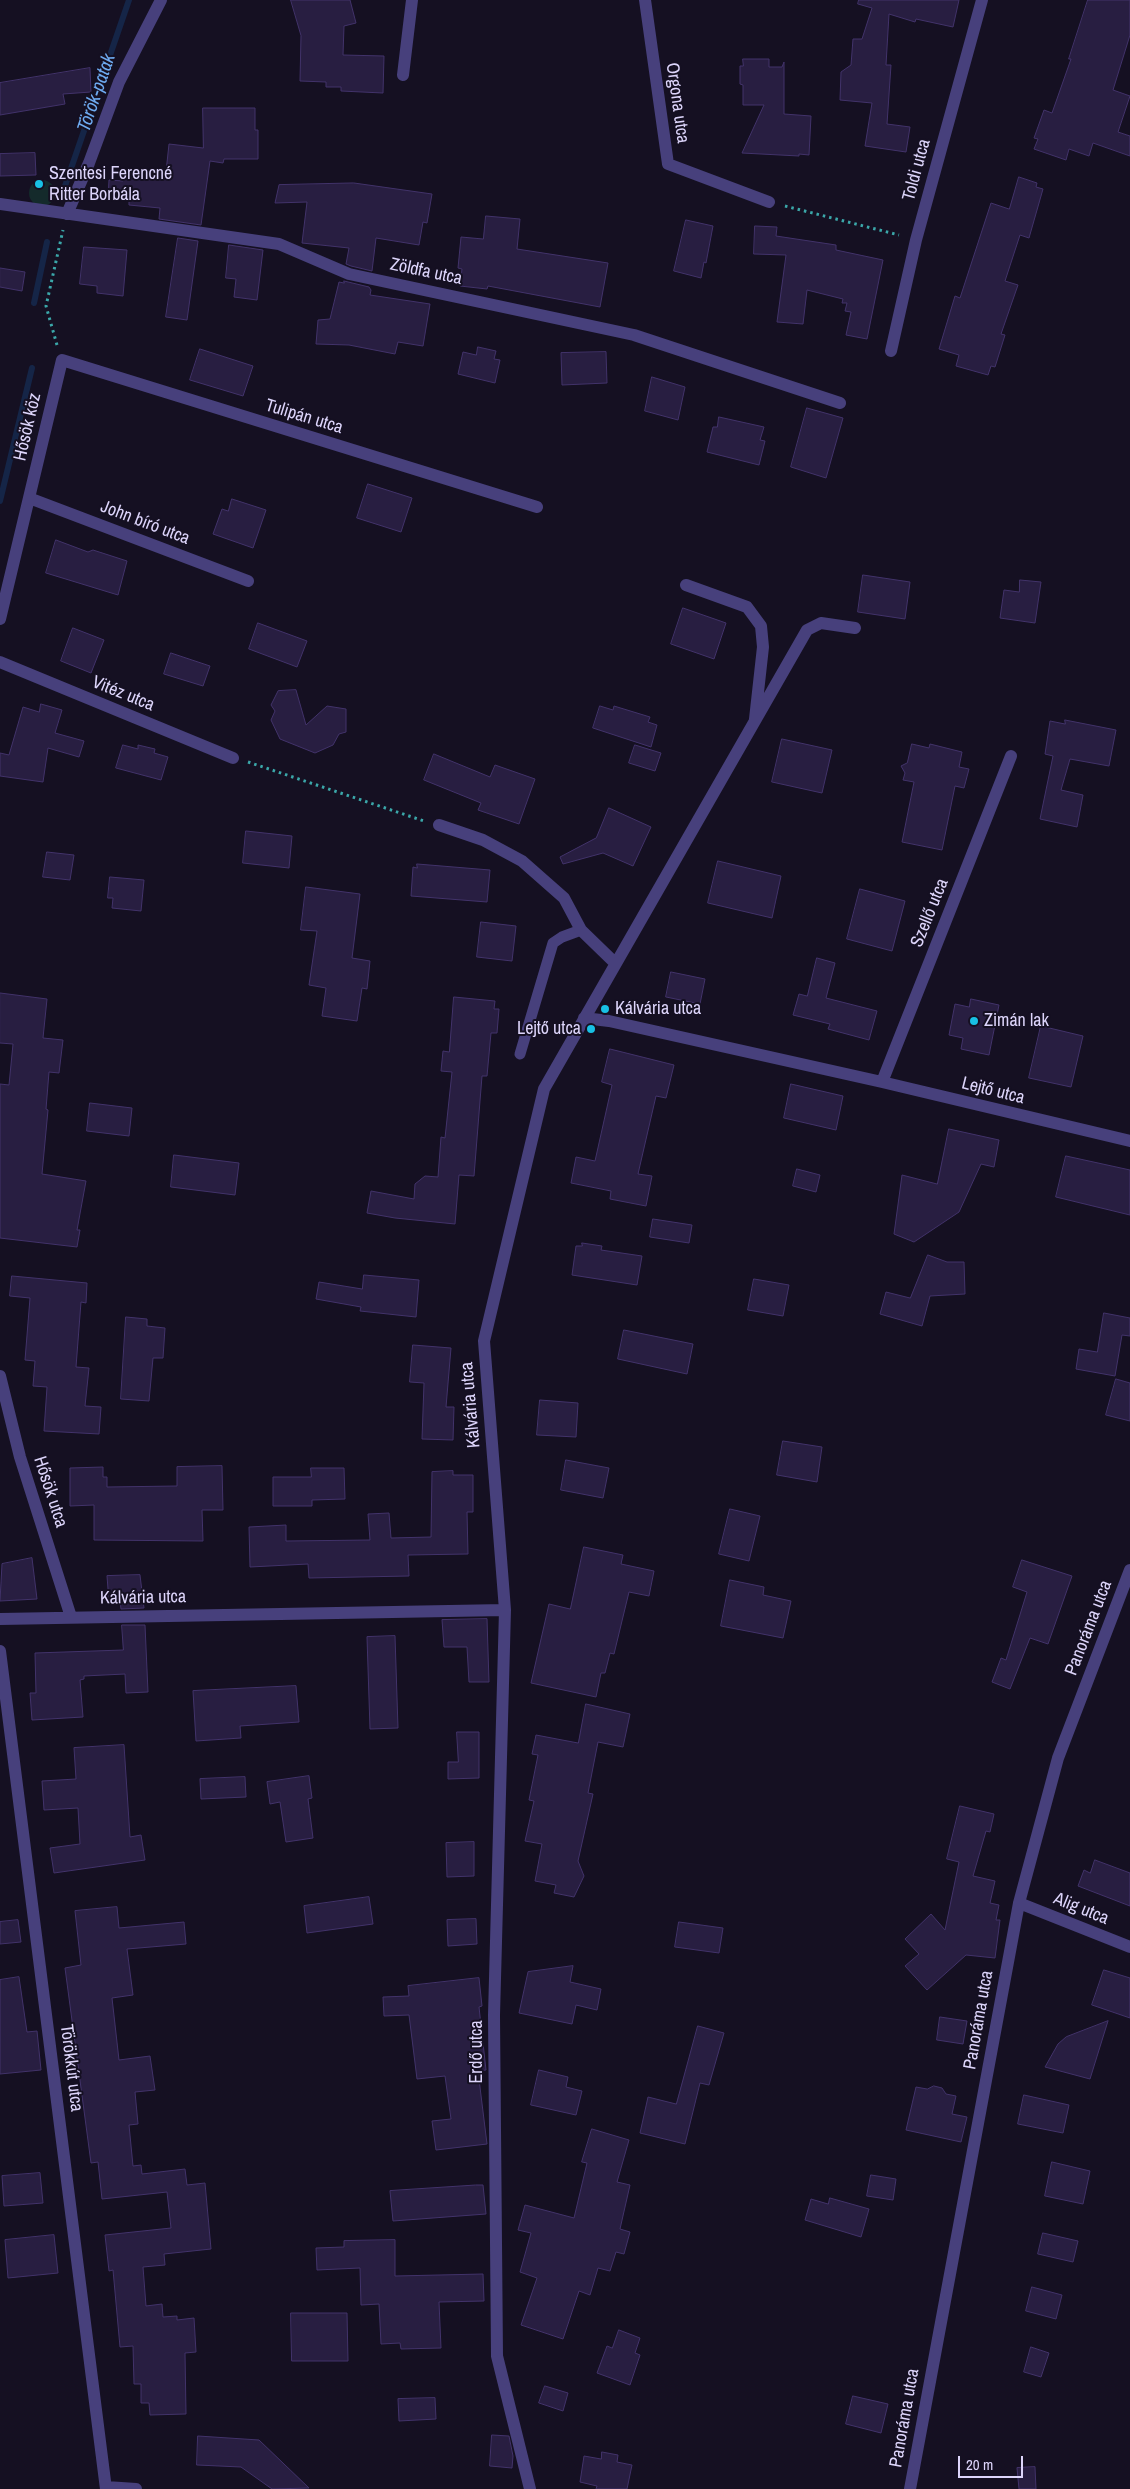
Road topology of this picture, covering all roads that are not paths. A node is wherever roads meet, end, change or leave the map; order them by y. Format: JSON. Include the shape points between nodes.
{"nodes":[{"id":1,"x":161,"y":0,"type":"edge"},
{"id":2,"x":412,"y":0,"type":"edge"},
{"id":3,"x":645,"y":0,"type":"edge"},
{"id":4,"x":982,"y":0,"type":"edge"},
{"id":5,"x":403,"y":75,"type":"dead end"},
{"id":6,"x":769,"y":202,"type":"road end"},
{"id":7,"x":0,"y":204,"type":"edge"},
{"id":8,"x":67,"y":214,"type":"junction"},
{"id":9,"x":891,"y":351,"type":"dead end"},
{"id":10,"x":62,"y":360,"type":"joint"},
{"id":11,"x":840,"y":403,"type":"dead end"},
{"id":12,"x":29,"y":498,"type":"junction"},
{"id":13,"x":537,"y":507,"type":"dead end"},
{"id":14,"x":248,"y":581,"type":"dead end"},
{"id":15,"x":686,"y":585,"type":"dead end"},
{"id":16,"x":0,"y":619,"type":"edge"},
{"id":17,"x":855,"y":628,"type":"dead end"},
{"id":18,"x":0,"y":662,"type":"edge"},
{"id":19,"x":754,"y":724,"type":"junction"},
{"id":20,"x":1011,"y":756,"type":"dead end"},
{"id":21,"x":234,"y":758,"type":"road end"},
{"id":22,"x":439,"y":826,"type":"road end"},
{"id":23,"x":581,"y":930,"type":"junction"},
{"id":24,"x":615,"y":963,"type":"junction"},
{"id":25,"x":584,"y":1018,"type":"junction"},
{"id":26,"x":520,"y":1054,"type":"dead end"},
{"id":27,"x":882,"y":1082,"type":"junction"},
{"id":28,"x":1130,"y":1141,"type":"edge"},
{"id":29,"x":0,"y":1376,"type":"edge"},
{"id":30,"x":1130,"y":1570,"type":"edge"},
{"id":31,"x":506,"y":1610,"type":"junction"},
{"id":32,"x":71,"y":1617,"type":"junction"},
{"id":33,"x":0,"y":1619,"type":"edge"},
{"id":34,"x":0,"y":1651,"type":"edge"},
{"id":35,"x":1019,"y":1903,"type":"junction"},
{"id":36,"x":1130,"y":1947,"type":"edge"},
{"id":37,"x":106,"y":2488,"type":"edge"},
{"id":38,"x":136,"y":2489,"type":"edge"},
{"id":39,"x":530,"y":2489,"type":"edge"},
{"id":40,"x":910,"y":2489,"type":"edge"}],
"edges":[{"from":1,"to":8,"type":"street","via":[[119,82]]},
{"from":2,"to":5,"type":"street"},
{"from":3,"to":6,"type":"street","name":"Orgona utca","via":[[668,164]]},
{"from":4,"to":9,"type":"street","name":"Toldi utca","via":[[916,240]]},
{"from":7,"to":8,"type":"street","name":"Zöldfa utca"},
{"from":8,"to":11,"type":"street","name":"Zöldfa utca","via":[[279,244],[349,274],[634,335]]},
{"from":10,"to":12,"type":"street","name":"Hősök köz"},
{"from":10,"to":13,"type":"street","name":"Tulipán utca"},
{"from":12,"to":14,"type":"street","name":"John bíró utca"},
{"from":12,"to":16,"type":"street","name":"Hősök köz"},
{"from":15,"to":19,"type":"street","name":"Kálvária utca","via":[[748,607],[762,626],[763,647]]},
{"from":17,"to":19,"type":"street","name":"Kálvária utca","via":[[820,623],[807,630]]},
{"from":18,"to":21,"type":"street","name":"Vitéz utca"},
{"from":19,"to":24,"type":"street","name":"Kálvária utca"},
{"from":20,"to":27,"type":"street","name":"Szellő utca"},
{"from":22,"to":23,"type":"street","via":[[483,840],[522,862],[564,898]]},
{"from":23,"to":24,"type":"street"},
{"from":23,"to":26,"type":"lane","via":[[553,943]]},
{"from":24,"to":25,"type":"street","name":"Kálvária utca"},
{"from":25,"to":27,"type":"street","name":"Lejtő utca"},
{"from":25,"to":31,"type":"street","name":"Kálvária utca","via":[[544,1088],[484,1340]]},
{"from":27,"to":28,"type":"street","name":"Lejtő utca"},
{"from":29,"to":32,"type":"street","name":"Hősök utca","via":[[20,1457]]},
{"from":30,"to":35,"type":"street","name":"Panoráma utca","via":[[1058,1758]]},
{"from":31,"to":32,"type":"street","name":"Kálvária utca"},
{"from":31,"to":39,"type":"street","name":"Erdő utca","via":[[494,2015],[497,2356]]},
{"from":32,"to":33,"type":"street","name":"Kálvária utca"},
{"from":34,"to":37,"type":"street","name":"Törökkút utca"},
{"from":35,"to":36,"type":"street","name":"Alig utca"},
{"from":35,"to":40,"type":"street","name":"Panoráma utca"},
{"from":37,"to":38,"type":"street"}]}
